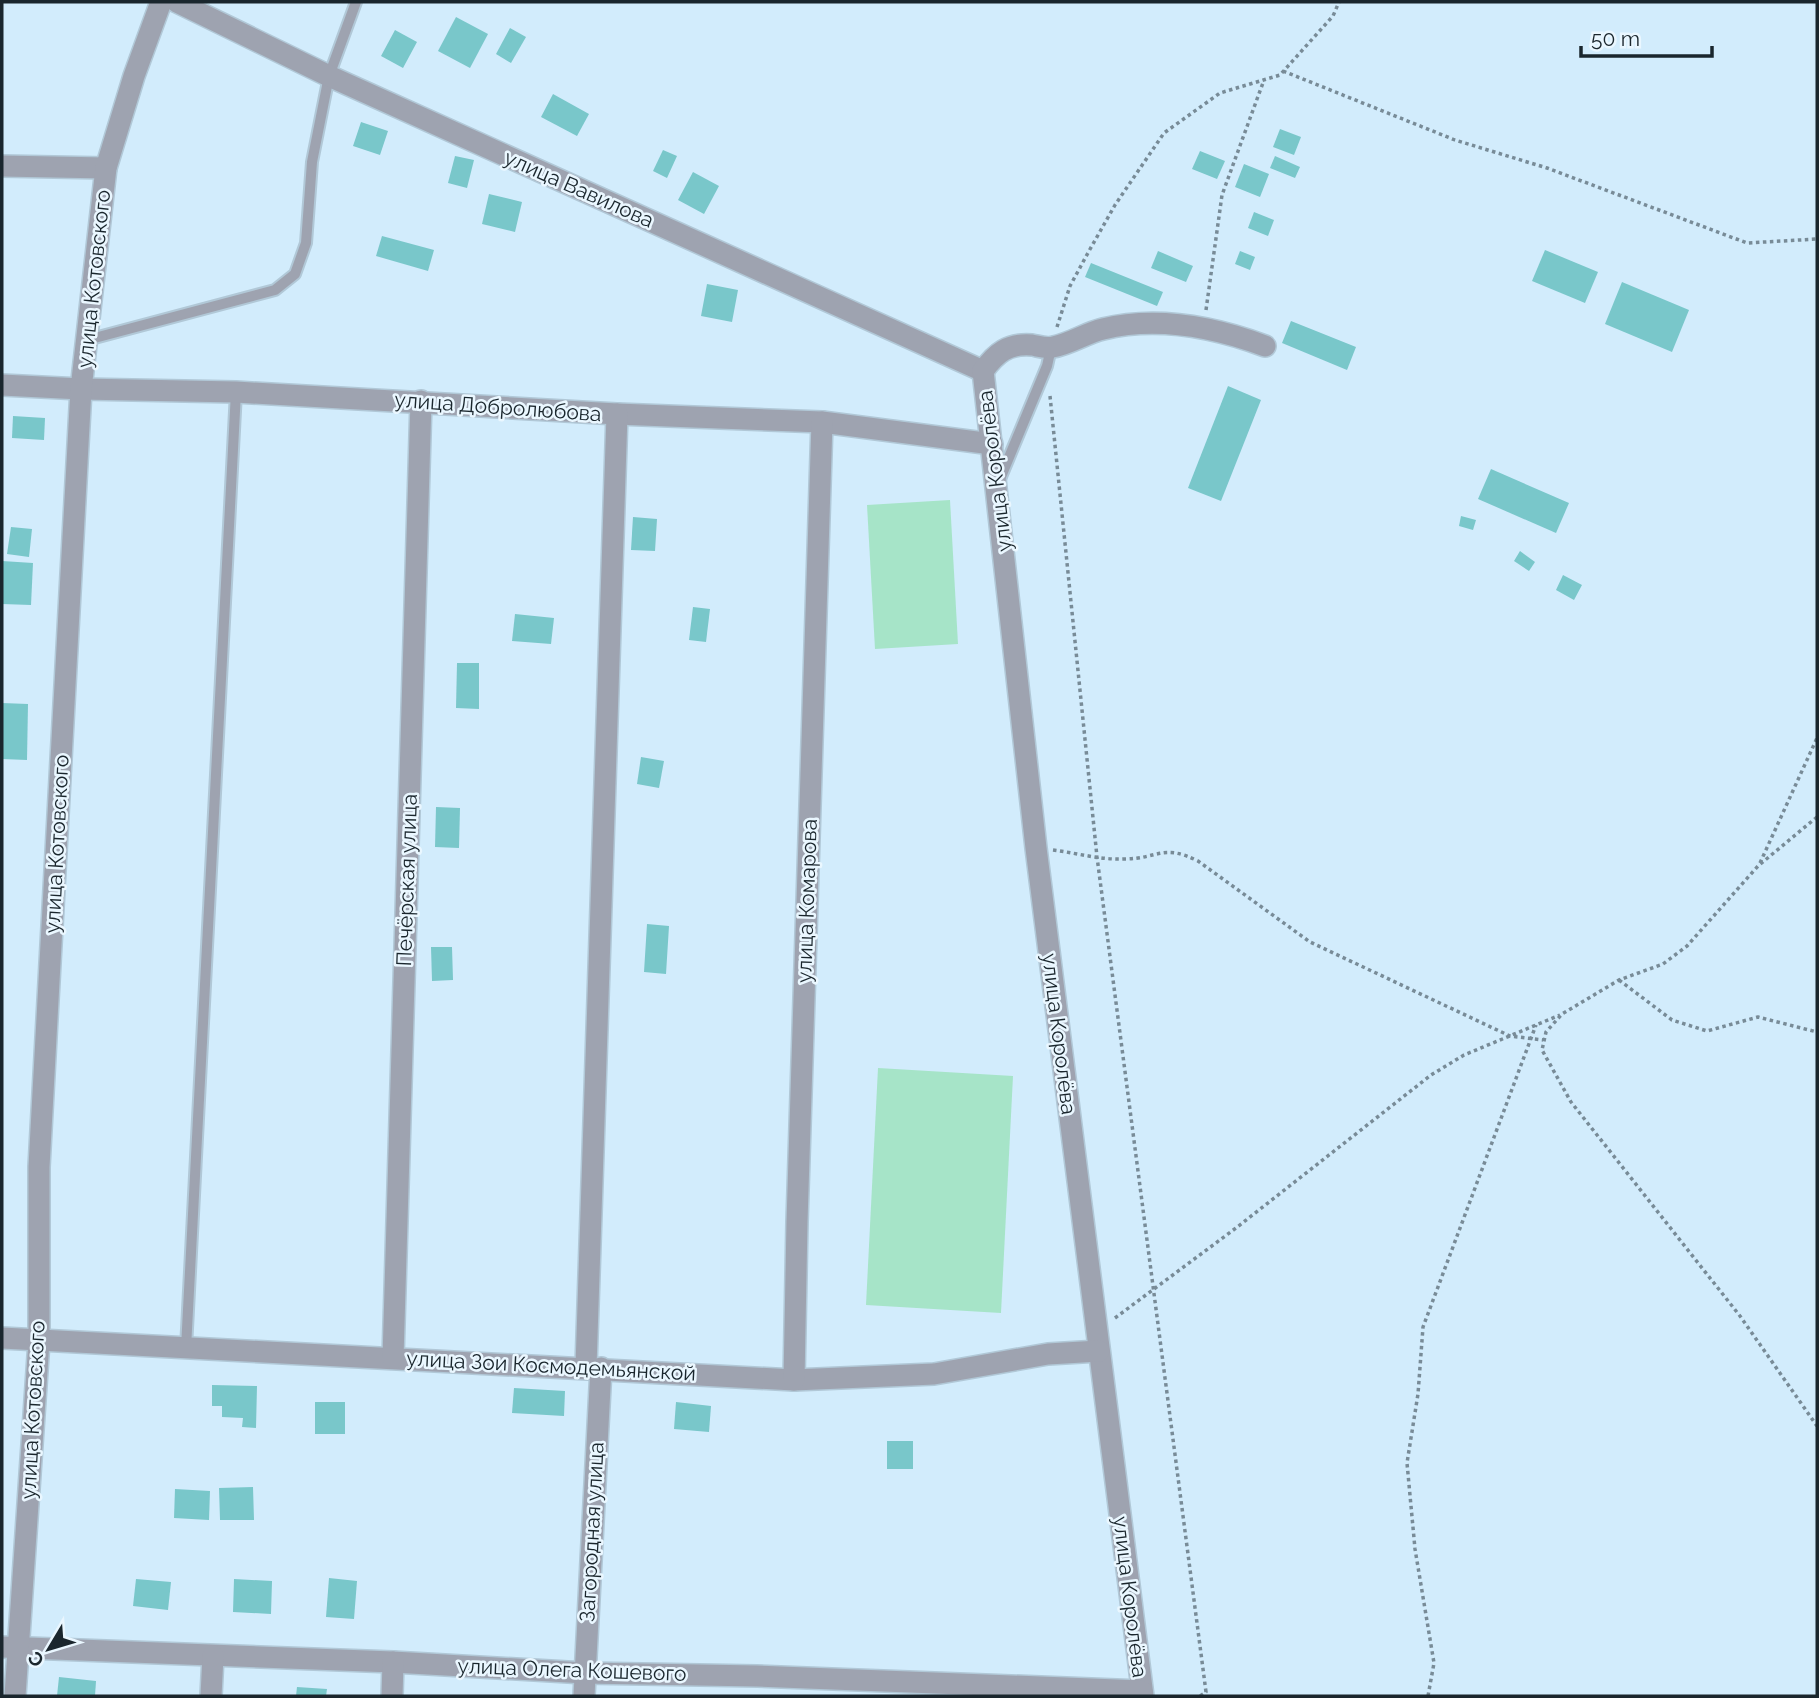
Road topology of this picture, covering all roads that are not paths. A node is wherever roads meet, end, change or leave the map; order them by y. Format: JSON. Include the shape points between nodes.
{"nodes":[{"id":1,"x":161,"y":2,"type":"edge"},
{"id":2,"x":177,"y":2,"type":"edge"},
{"id":3,"x":356,"y":2,"type":"edge"},
{"id":4,"x":329,"y":76,"type":"junction"},
{"id":5,"x":2,"y":166,"type":"edge"},
{"id":6,"x":106,"y":168,"type":"junction"},
{"id":7,"x":87,"y":340,"type":"junction"},
{"id":8,"x":1265,"y":346,"type":"dead end"},
{"id":9,"x":1049,"y":357,"type":"junction"},
{"id":10,"x":983,"y":371,"type":"junction"},
{"id":11,"x":2,"y":385,"type":"edge"},
{"id":12,"x":81,"y":389,"type":"junction"},
{"id":13,"x":236,"y":391,"type":"junction"},
{"id":14,"x":421,"y":401,"type":"junction"},
{"id":15,"x":617,"y":414,"type":"junction"},
{"id":16,"x":822,"y":422,"type":"junction"},
{"id":17,"x":992,"y":444,"type":"junction"},
{"id":18,"x":997,"y":485,"type":"junction"},
{"id":19,"x":2,"y":1338,"type":"edge"},
{"id":20,"x":39,"y":1341,"type":"junction"},
{"id":21,"x":1098,"y":1341,"type":"junction"},
{"id":22,"x":186,"y":1349,"type":"junction"},
{"id":23,"x":393,"y":1358,"type":"junction"},
{"id":24,"x":594,"y":1368,"type":"junction"},
{"id":25,"x":794,"y":1380,"type":"junction"},
{"id":26,"x":10,"y":1648,"type":"edge"},
{"id":27,"x":214,"y":1656,"type":"junction"},
{"id":28,"x":393,"y":1662,"type":"junction"},
{"id":29,"x":585,"y":1673,"type":"junction"},
{"id":30,"x":758,"y":1686,"type":"edge"},
{"id":31,"x":940,"y":1690,"type":"edge"},
{"id":32,"x":1143,"y":1693,"type":"edge"},
{"id":33,"x":15,"y":1696,"type":"edge"},
{"id":34,"x":211,"y":1696,"type":"edge"},
{"id":35,"x":392,"y":1696,"type":"edge"},
{"id":36,"x":584,"y":1696,"type":"edge"}],
"edges":[{"from":1,"to":6,"type":"street","name":"улица Котовского"},
{"from":2,"to":4,"type":"street","name":"улица Вавилова"},
{"from":3,"to":4,"type":"lane"},
{"from":4,"to":7,"type":"lane","via":[[312,162],[306,243],[295,274],[275,290]]},
{"from":4,"to":10,"type":"street","name":"улица Вавилова"},
{"from":5,"to":6,"type":"street"},
{"from":6,"to":7,"type":"street","name":"улица Котовского"},
{"from":7,"to":12,"type":"street","name":"улица Котовского"},
{"from":8,"to":9,"type":"street","via":[[1204,329],[1135,323],[1102,329]]},
{"from":9,"to":10,"type":"street","via":[[1021,345],[1008,347]]},
{"from":9,"to":18,"type":"lane"},
{"from":10,"to":17,"type":"street","name":"улица Королёва"},
{"from":11,"to":12,"type":"street","name":"улица Добролюбова"},
{"from":12,"to":13,"type":"street","name":"улица Добролюбова"},
{"from":12,"to":20,"type":"street","name":"улица Котовского","via":[[39,1167]]},
{"from":13,"to":14,"type":"street","name":"улица Добролюбова"},
{"from":13,"to":22,"type":"lane"},
{"from":14,"to":15,"type":"street","name":"улица Добролюбова"},
{"from":14,"to":23,"type":"street","name":"Печёрская улица"},
{"from":15,"to":16,"type":"street","name":"улица Добролюбова"},
{"from":15,"to":24,"type":"street"},
{"from":16,"to":17,"type":"street","name":"улица Добролюбова"},
{"from":16,"to":25,"type":"street","name":"улица Комарова"},
{"from":17,"to":18,"type":"street","name":"улица Королёва"},
{"from":18,"to":21,"type":"street","name":"улица Королёва","via":[[1036,848]]},
{"from":19,"to":20,"type":"street","name":"улица Зои Космодемьянской"},
{"from":20,"to":22,"type":"street","name":"улица Зои Космодемьянской"},
{"from":20,"to":26,"type":"street","name":"улица Котовского"},
{"from":21,"to":25,"type":"street","name":"улица Зои Космодемьянской","via":[[934,1374]]},
{"from":21,"to":32,"type":"street","name":"улица Королёва"},
{"from":22,"to":23,"type":"street","name":"улица Зои Космодемьянской"},
{"from":23,"to":24,"type":"street","name":"улица Зои Космодемьянской"},
{"from":24,"to":25,"type":"street","name":"улица Зои Космодемьянской"},
{"from":24,"to":29,"type":"street","name":"Загородная улица"},
{"from":26,"to":27,"type":"street","name":"улица Олега Кошевого"},
{"from":26,"to":33,"type":"street","name":"улица Котовского"},
{"from":27,"to":28,"type":"street","name":"улица Олега Кошевого"},
{"from":27,"to":34,"type":"street"},
{"from":28,"to":29,"type":"street","name":"улица Олега Кошевого"},
{"from":28,"to":35,"type":"street"},
{"from":29,"to":30,"type":"street","name":"улица Олега Кошевого"},
{"from":29,"to":36,"type":"street","name":"Загородная улица"},
{"from":30,"to":31,"type":"street","name":"улица Олега Кошевого"},
{"from":31,"to":32,"type":"street","name":"улица Олега Кошевого"}]}
